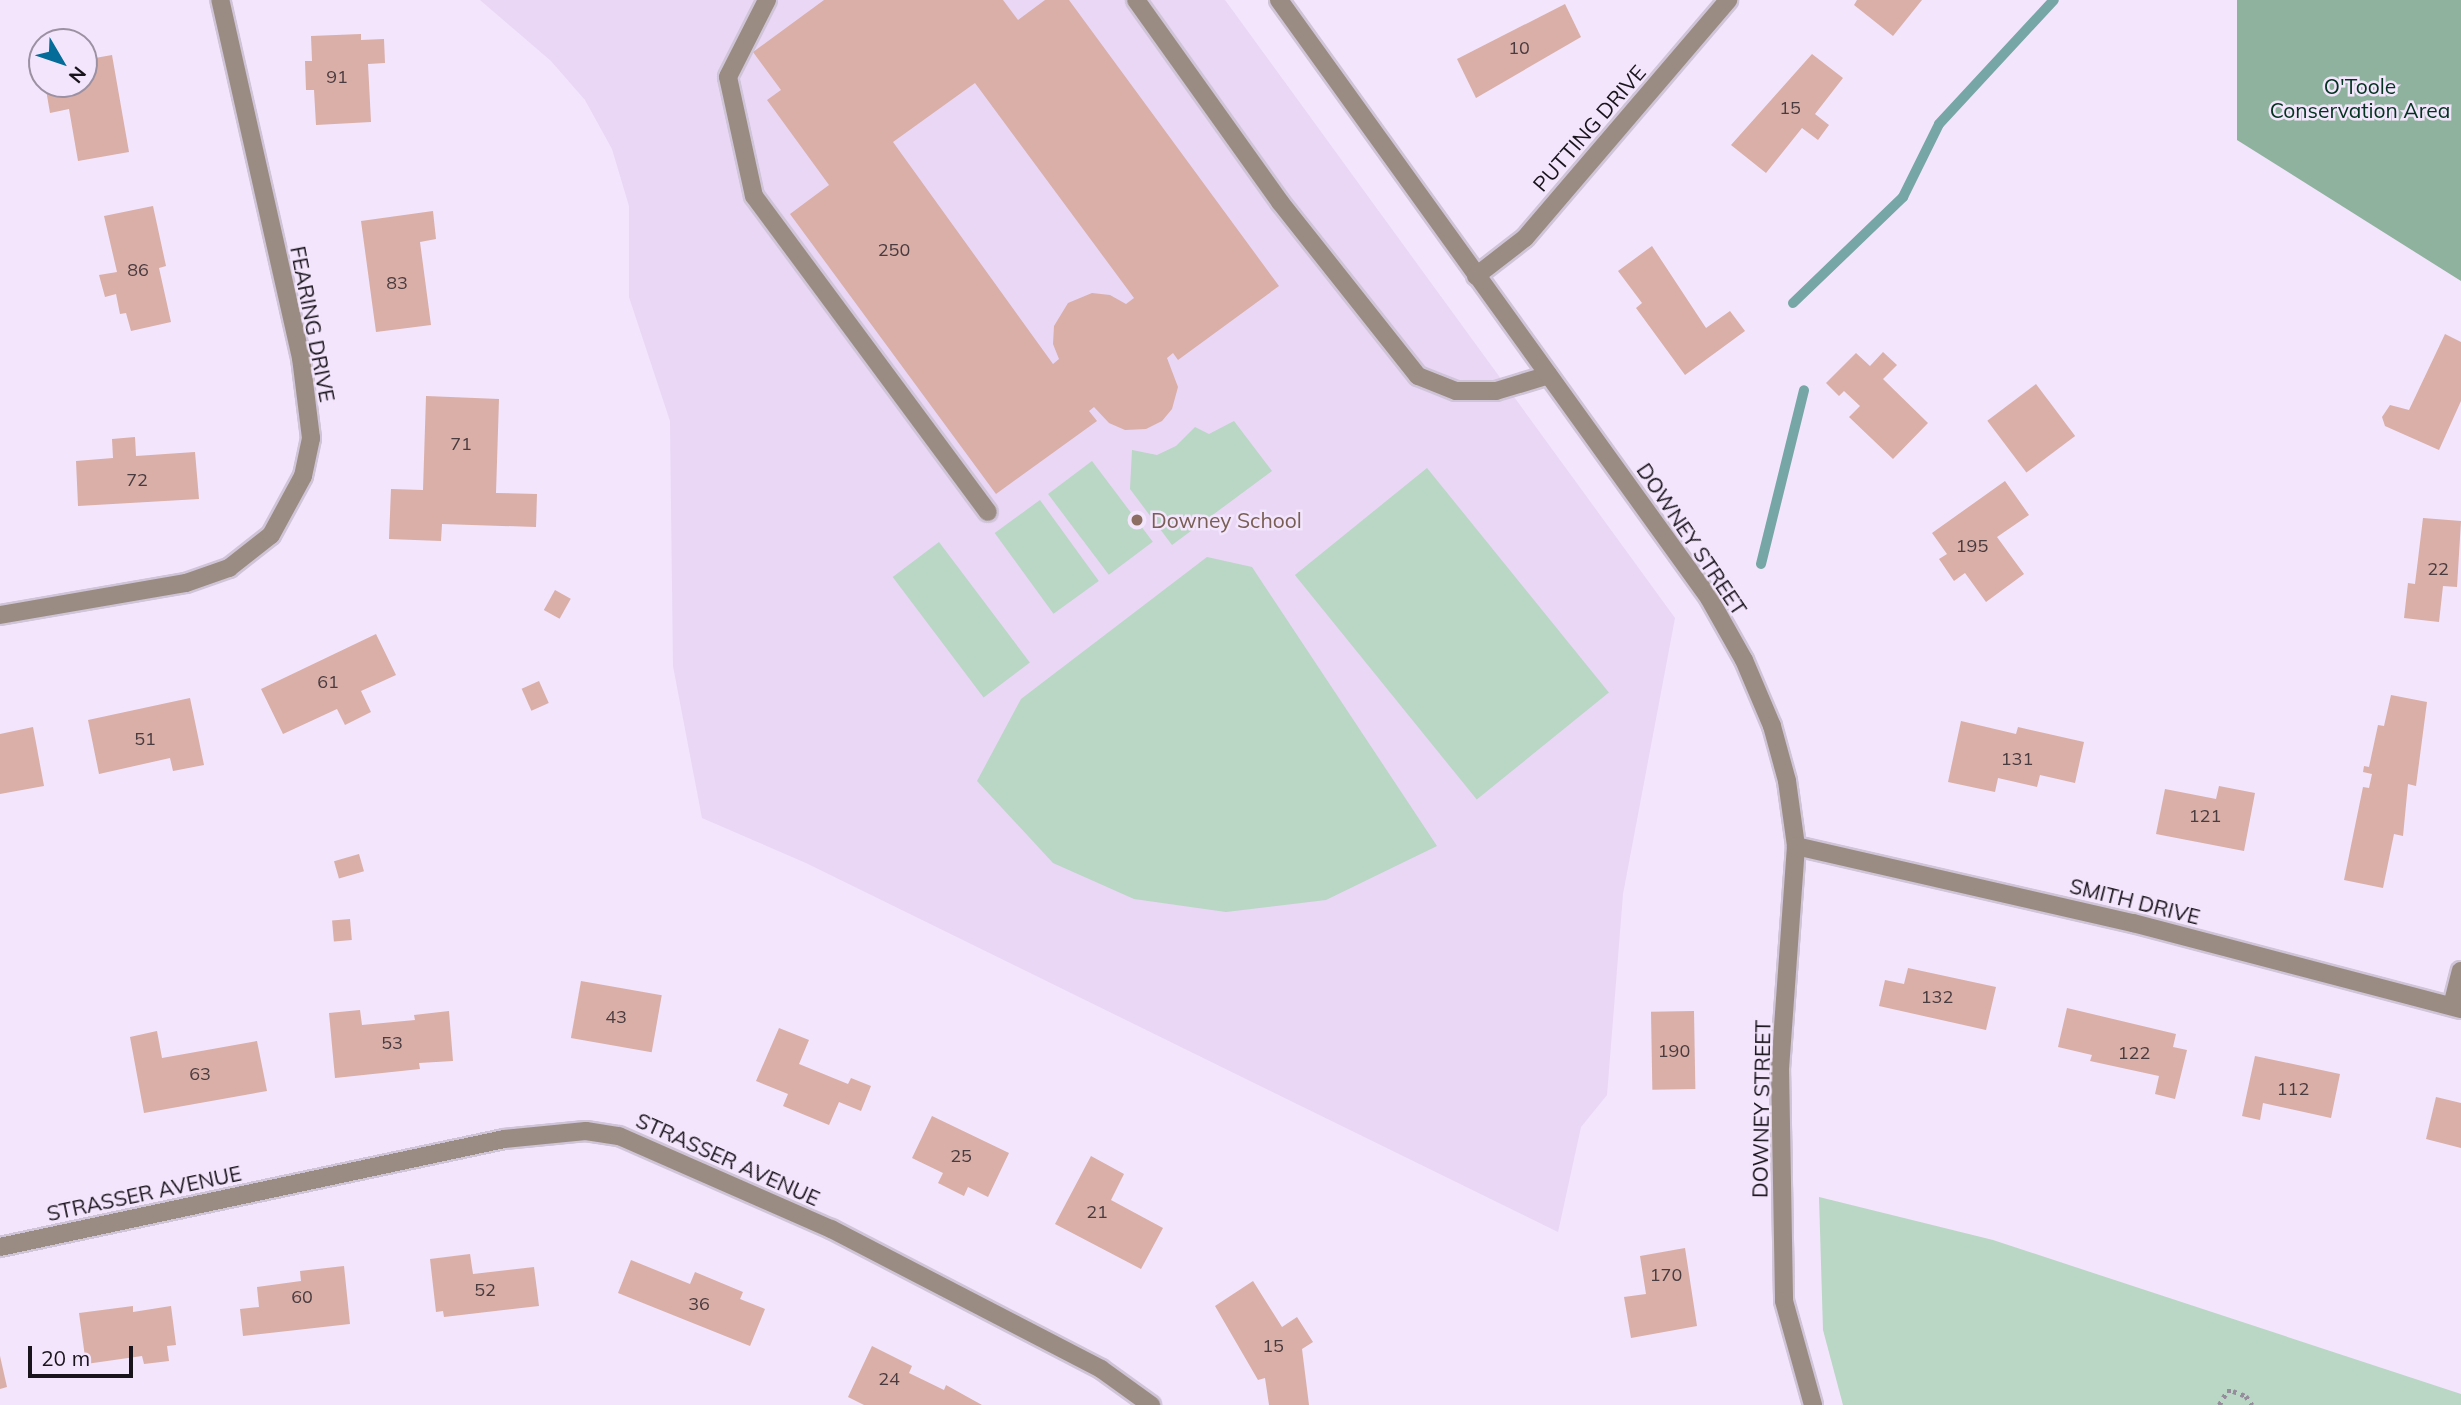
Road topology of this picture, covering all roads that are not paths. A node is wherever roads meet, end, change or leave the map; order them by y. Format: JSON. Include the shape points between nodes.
{"nodes":[{"id":1,"x":220,"y":0,"type":"edge"},
{"id":2,"x":767,"y":0,"type":"edge"},
{"id":3,"x":1136,"y":0,"type":"edge"},
{"id":4,"x":1279,"y":0,"type":"edge"},
{"id":5,"x":1728,"y":0,"type":"edge"},
{"id":6,"x":1476,"y":276,"type":"junction"},
{"id":7,"x":1549,"y":375,"type":"junction"},
{"id":8,"x":988,"y":512,"type":"dead end"},
{"id":9,"x":0,"y":615,"type":"edge"},
{"id":10,"x":1796,"y":846,"type":"junction"},
{"id":11,"x":2461,"y":971,"type":"edge"},
{"id":12,"x":2456,"y":1008,"type":"edge"},
{"id":13,"x":0,"y":1247,"type":"edge"},
{"id":14,"x":1151,"y":1405,"type":"edge"},
{"id":15,"x":1813,"y":1405,"type":"edge"}],
"edges":[{"from":1,"to":9,"type":"street","name":"FEARING DRIVE","via":[[301,358],[311,438],[303,477],[271,535],[229,568],[186,583]]},
{"from":2,"to":8,"type":"street","via":[[728,78],[754,196]]},
{"from":3,"to":7,"type":"street","via":[[1280,202],[1418,376],[1456,391],[1496,391]]},
{"from":4,"to":6,"type":"street","name":"DOWNEY STREET"},
{"from":5,"to":6,"type":"street","name":"PUTTING DRIVE","via":[[1525,238]]},
{"from":6,"to":7,"type":"street","name":"DOWNEY STREET"},
{"from":7,"to":10,"type":"street","name":"DOWNEY STREET","via":[[1709,598],[1744,660],[1772,726],[1787,781]]},
{"from":10,"to":12,"type":"street","name":"SMITH DRIVE","via":[[2133,923]]},
{"from":10,"to":15,"type":"street","name":"DOWNEY STREET","via":[[1780,1068],[1784,1301]]},
{"from":11,"to":12,"type":"street"},
{"from":13,"to":14,"type":"street","name":"STRASSER AVENUE","via":[[504,1139],[586,1131],[620,1136],[831,1229],[1101,1370]]}]}
